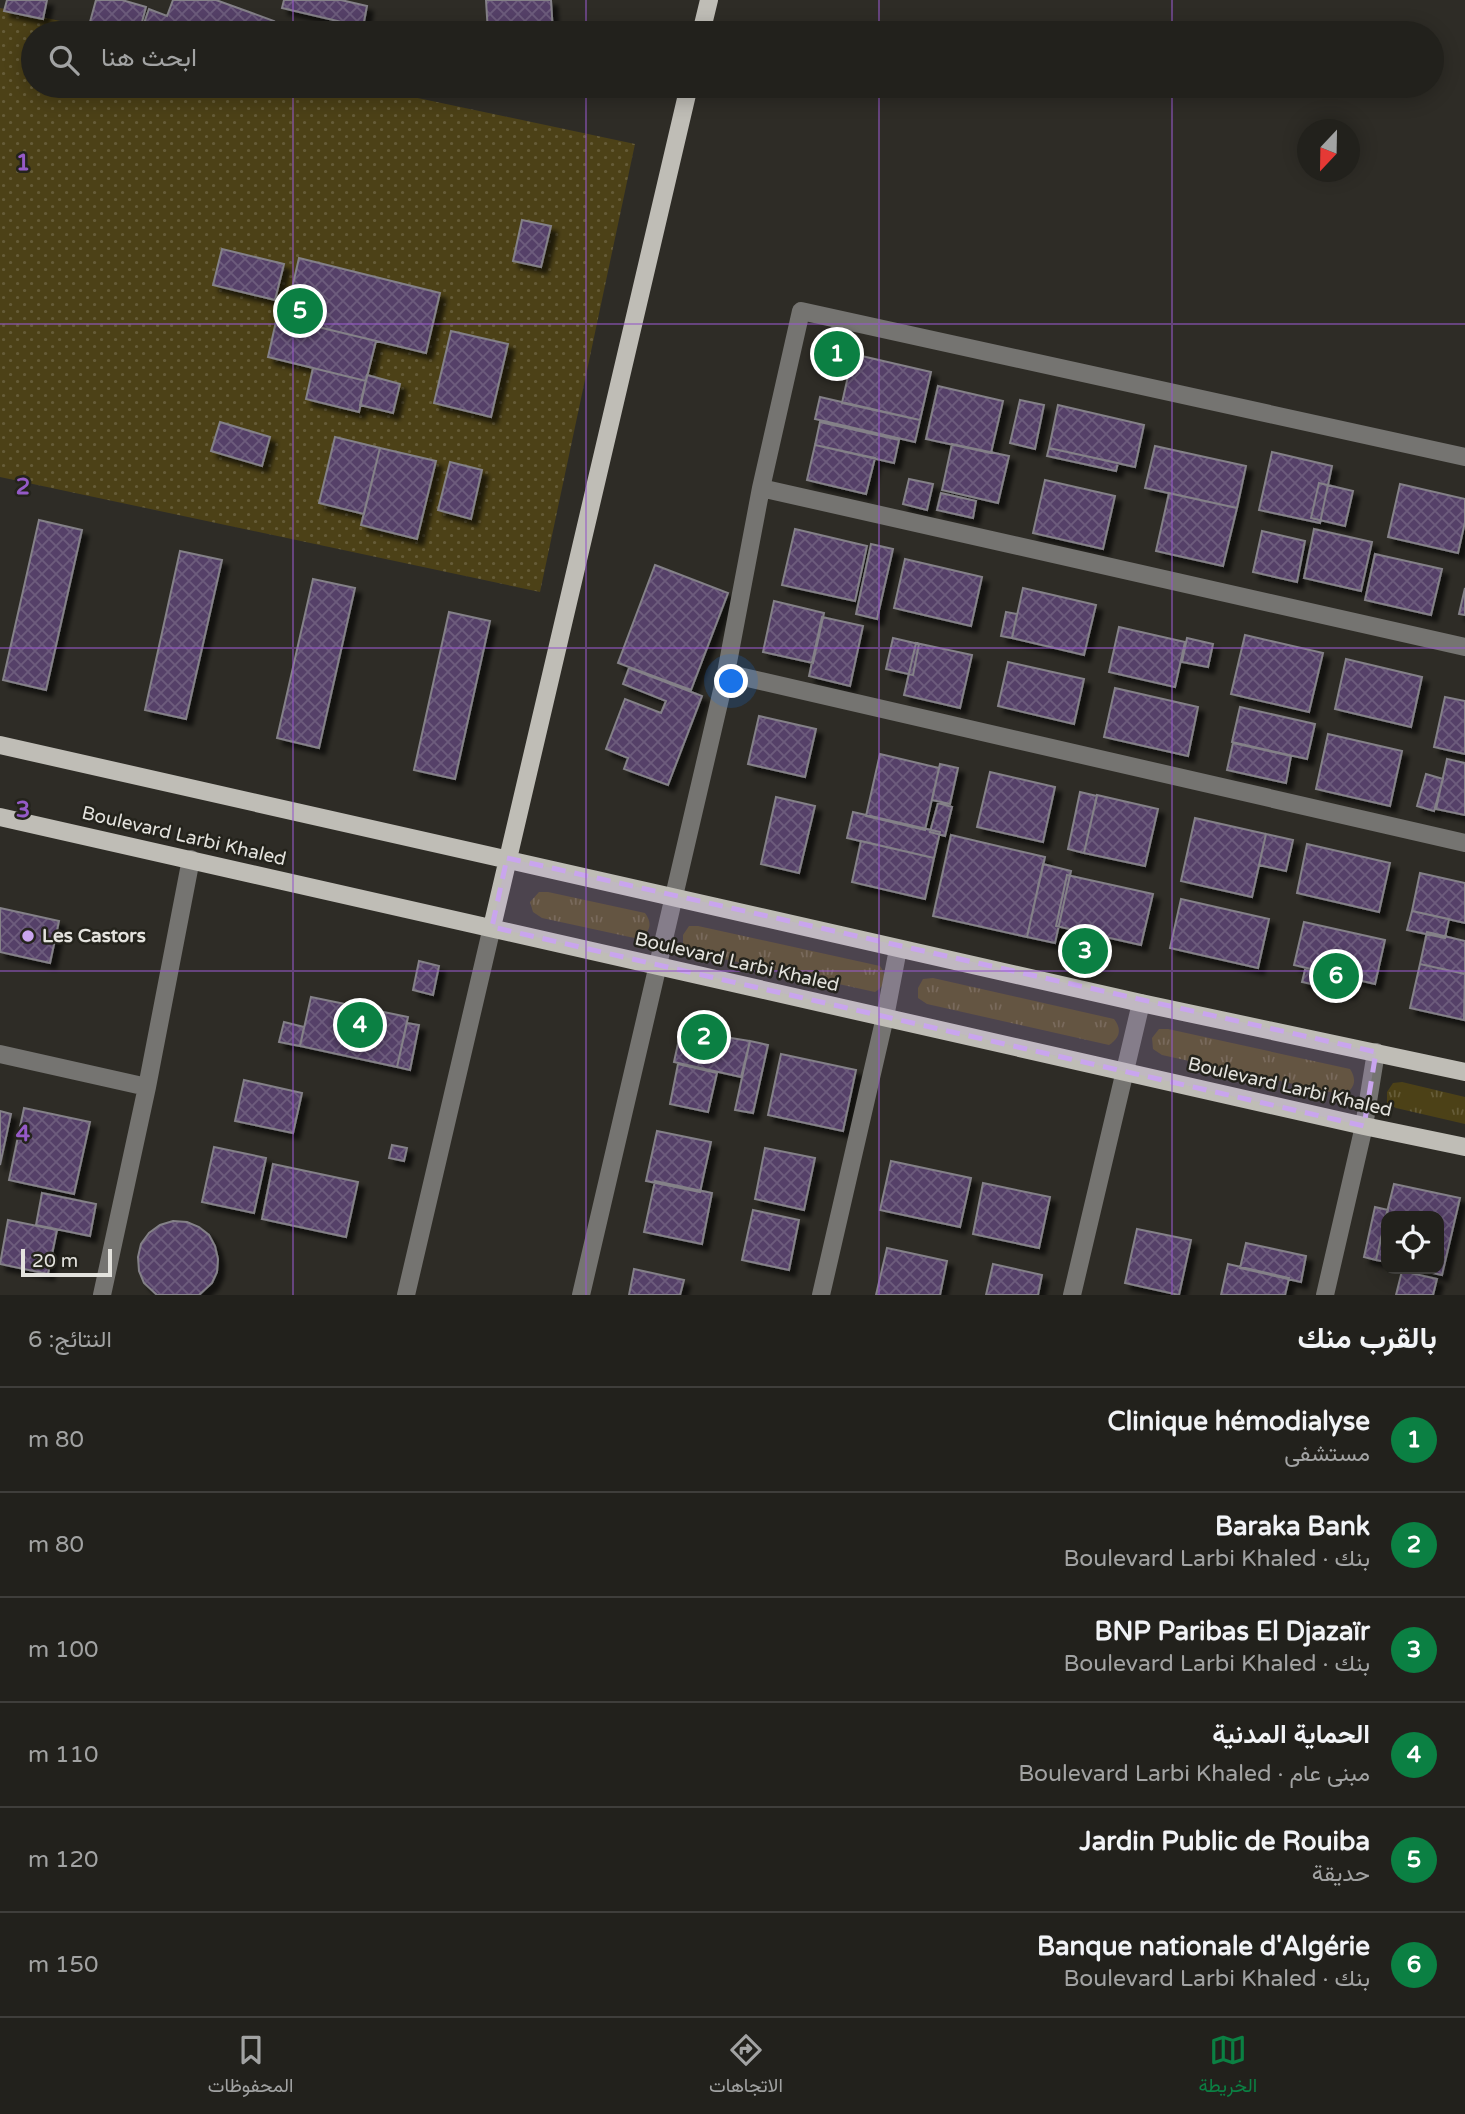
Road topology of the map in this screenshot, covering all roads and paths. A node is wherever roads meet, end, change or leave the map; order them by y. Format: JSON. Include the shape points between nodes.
{"nodes":[{"id":1,"x":709,"y":0,"type":"edge"},
{"id":2,"x":704,"y":21,"type":"edge"},
{"id":3,"x":686,"y":98,"type":"edge"},
{"id":4,"x":1465,"y":457,"type":"edge"},
{"id":5,"x":761,"y":488,"type":"junction"},
{"id":6,"x":1465,"y":648,"type":"edge"},
{"id":7,"x":726,"y":673,"type":"junction"},
{"id":8,"x":0,"y":745,"type":"edge"},
{"id":9,"x":0,"y":817,"type":"edge"},
{"id":10,"x":1465,"y":843,"type":"edge"},
{"id":11,"x":507,"y":858,"type":"junction"},
{"id":12,"x":191,"y":859,"type":"junction"},
{"id":13,"x":674,"y":897,"type":"junction"},
{"id":14,"x":492,"y":927,"type":"junction"},
{"id":15,"x":898,"y":949,"type":"junction"},
{"id":16,"x":657,"y":965,"type":"junction"},
{"id":17,"x":1141,"y":1003,"type":"junction"},
{"id":18,"x":885,"y":1017,"type":"junction"},
{"id":19,"x":1376,"y":1052,"type":"junction"},
{"id":20,"x":0,"y":1054,"type":"edge"},
{"id":21,"x":1125,"y":1070,"type":"junction"},
{"id":22,"x":1465,"y":1072,"type":"edge"},
{"id":23,"x":147,"y":1087,"type":"junction"},
{"id":24,"x":1364,"y":1126,"type":"junction"},
{"id":25,"x":1465,"y":1147,"type":"edge"},
{"id":26,"x":102,"y":1295,"type":"edge"},
{"id":27,"x":406,"y":1295,"type":"edge"},
{"id":28,"x":580,"y":1295,"type":"edge"},
{"id":29,"x":821,"y":1295,"type":"edge"},
{"id":30,"x":1072,"y":1295,"type":"edge"},
{"id":31,"x":1325,"y":1295,"type":"edge"}],
"edges":[{"from":1,"to":2,"type":"main road"},
{"from":3,"to":11,"type":"main road"},
{"from":4,"to":5,"type":"street","via":[[801,311]]},
{"from":5,"to":6,"type":"street"},
{"from":5,"to":7,"type":"street"},
{"from":7,"to":10,"type":"street"},
{"from":7,"to":13,"type":"street"},
{"from":8,"to":11,"type":"main road"},
{"from":9,"to":12,"type":"main road","name":"Boulevard Larbi Khaled"},
{"from":11,"to":13,"type":"main road"},
{"from":11,"to":14,"type":"main road"},
{"from":12,"to":14,"type":"main road","name":"Boulevard Larbi Khaled"},
{"from":12,"to":23,"type":"street"},
{"from":13,"to":15,"type":"main road"},
{"from":13,"to":16,"type":"street"},
{"from":14,"to":16,"type":"main road","name":"Boulevard Larbi Khaled"},
{"from":14,"to":27,"type":"street"},
{"from":15,"to":17,"type":"main road"},
{"from":15,"to":18,"type":"street"},
{"from":16,"to":18,"type":"main road","name":"Boulevard Larbi Khaled"},
{"from":16,"to":28,"type":"street"},
{"from":17,"to":19,"type":"main road"},
{"from":17,"to":21,"type":"street"},
{"from":18,"to":21,"type":"main road","name":"Boulevard Larbi Khaled"},
{"from":18,"to":29,"type":"street"},
{"from":19,"to":22,"type":"main road"},
{"from":19,"to":24,"type":"street"},
{"from":20,"to":23,"type":"street"},
{"from":21,"to":24,"type":"main road","name":"Boulevard Larbi Khaled"},
{"from":21,"to":30,"type":"street"},
{"from":23,"to":26,"type":"street"},
{"from":24,"to":25,"type":"main road","name":"Boulevard Larbi Khaled"},
{"from":24,"to":31,"type":"street"}]}
